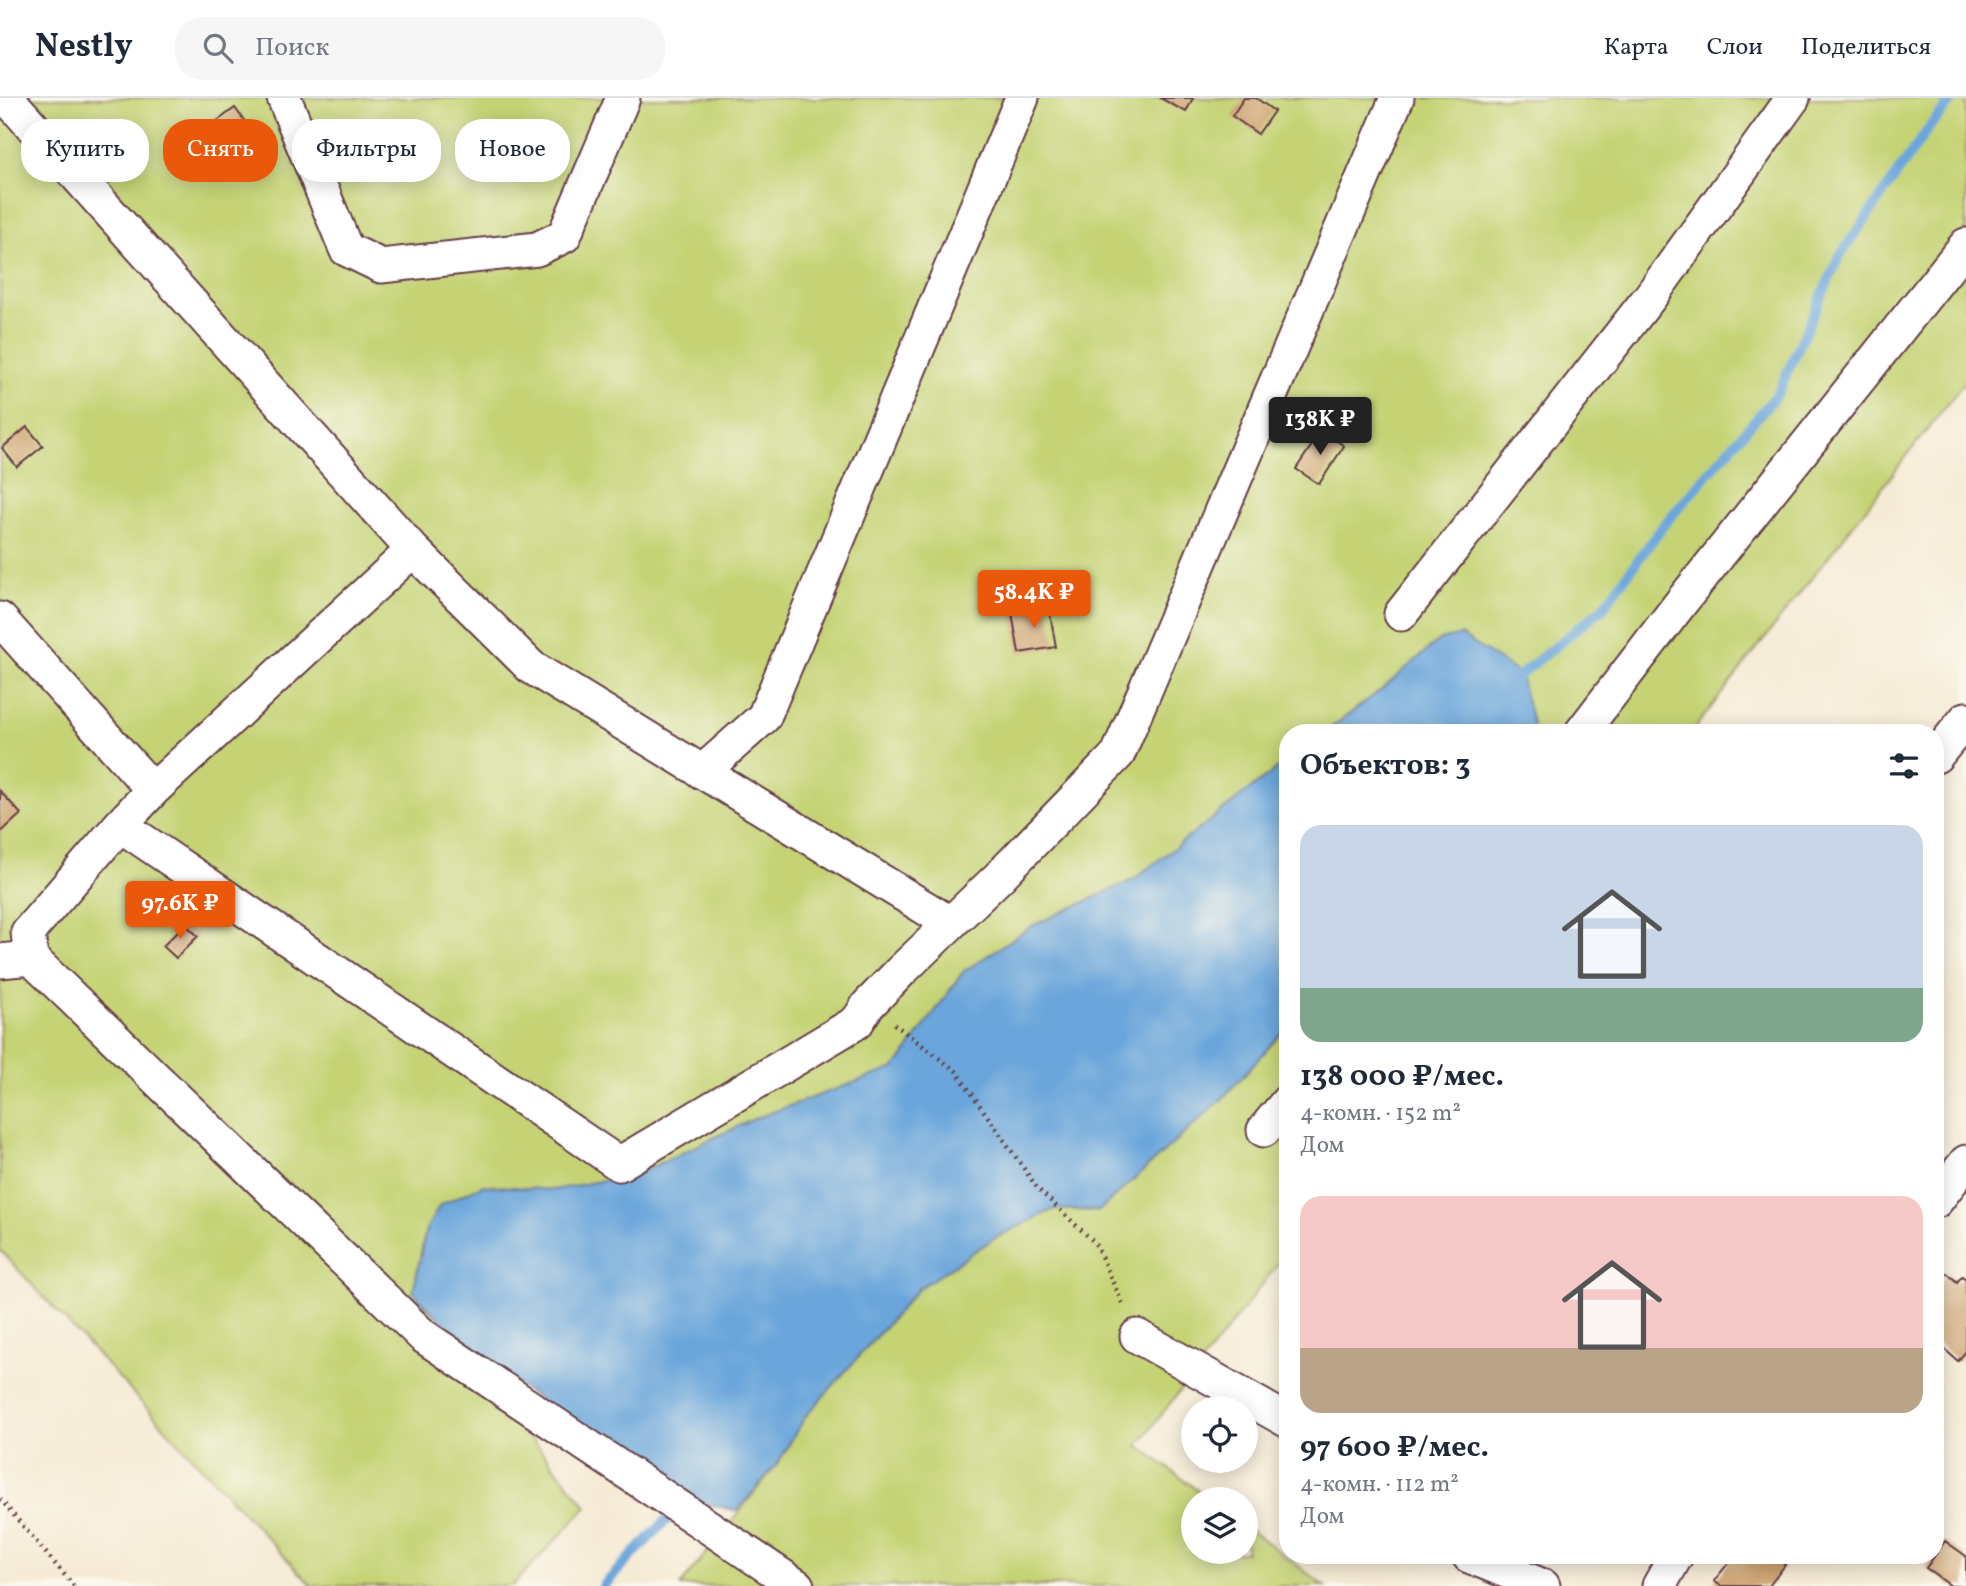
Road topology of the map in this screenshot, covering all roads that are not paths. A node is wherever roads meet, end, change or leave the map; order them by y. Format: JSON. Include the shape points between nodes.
{"nodes":[{"id":1,"x":7,"y":98,"type":"edge"},
{"id":2,"x":284,"y":98,"type":"edge"},
{"id":3,"x":623,"y":98,"type":"edge"},
{"id":4,"x":1021,"y":98,"type":"edge"},
{"id":5,"x":1397,"y":98,"type":"edge"},
{"id":6,"x":1793,"y":98,"type":"edge"},
{"id":7,"x":1966,"y":245,"type":"edge"},
{"id":8,"x":413,"y":551,"type":"junction"},
{"id":9,"x":1401,"y":614,"type":"dead end"},
{"id":10,"x":0,"y":619,"type":"edge"},
{"id":11,"x":1966,"y":719,"type":"edge"},
{"id":12,"x":1588,"y":724,"type":"edge"},
{"id":13,"x":1944,"y":746,"type":"edge"},
{"id":14,"x":702,"y":772,"type":"junction"},
{"id":15,"x":153,"y":790,"type":"junction"},
{"id":16,"x":120,"y":825,"type":"junction"},
{"id":17,"x":950,"y":923,"type":"junction"},
{"id":18,"x":15,"y":960,"type":"edge"},
{"id":19,"x":1279,"y":1112,"type":"edge"},
{"id":20,"x":1264,"y":1130,"type":"dead end"},
{"id":21,"x":1966,"y":1162,"type":"edge"},
{"id":22,"x":1944,"y":1191,"type":"edge"},
{"id":23,"x":1137,"y":1336,"type":"road end"},
{"id":24,"x":1279,"y":1416,"type":"edge"},
{"id":25,"x":1489,"y":1564,"type":"edge"},
{"id":26,"x":1671,"y":1564,"type":"edge"},
{"id":27,"x":797,"y":1586,"type":"edge"},
{"id":28,"x":1543,"y":1586,"type":"edge"},
{"id":29,"x":1659,"y":1586,"type":"edge"}],
"edges":[{"from":1,"to":8,"type":"street"},
{"from":2,"to":3,"type":"street","via":[[346,249],[382,266],[537,249],[564,236]]},
{"from":4,"to":14,"type":"street","via":[[764,717]]},
{"from":5,"to":17,"type":"street","via":[[1118,754]]},
{"from":6,"to":9,"type":"street","via":[[1650,297]]},
{"from":7,"to":12,"type":"street"},
{"from":8,"to":14,"type":"street","via":[[531,667]]},
{"from":8,"to":15,"type":"street"},
{"from":10,"to":15,"type":"street"},
{"from":11,"to":13,"type":"street"},
{"from":14,"to":17,"type":"street"},
{"from":15,"to":16,"type":"street"},
{"from":16,"to":17,"type":"street","via":[[619,1164],[857,1022]]},
{"from":16,"to":18,"type":"street","via":[[28,932]]},
{"from":18,"to":27,"type":"street","via":[[423,1336]]},
{"from":19,"to":20,"type":"street"},
{"from":21,"to":22,"type":"street"},
{"from":23,"to":24,"type":"street"},
{"from":25,"to":28,"type":"street"},
{"from":26,"to":29,"type":"street"}]}
